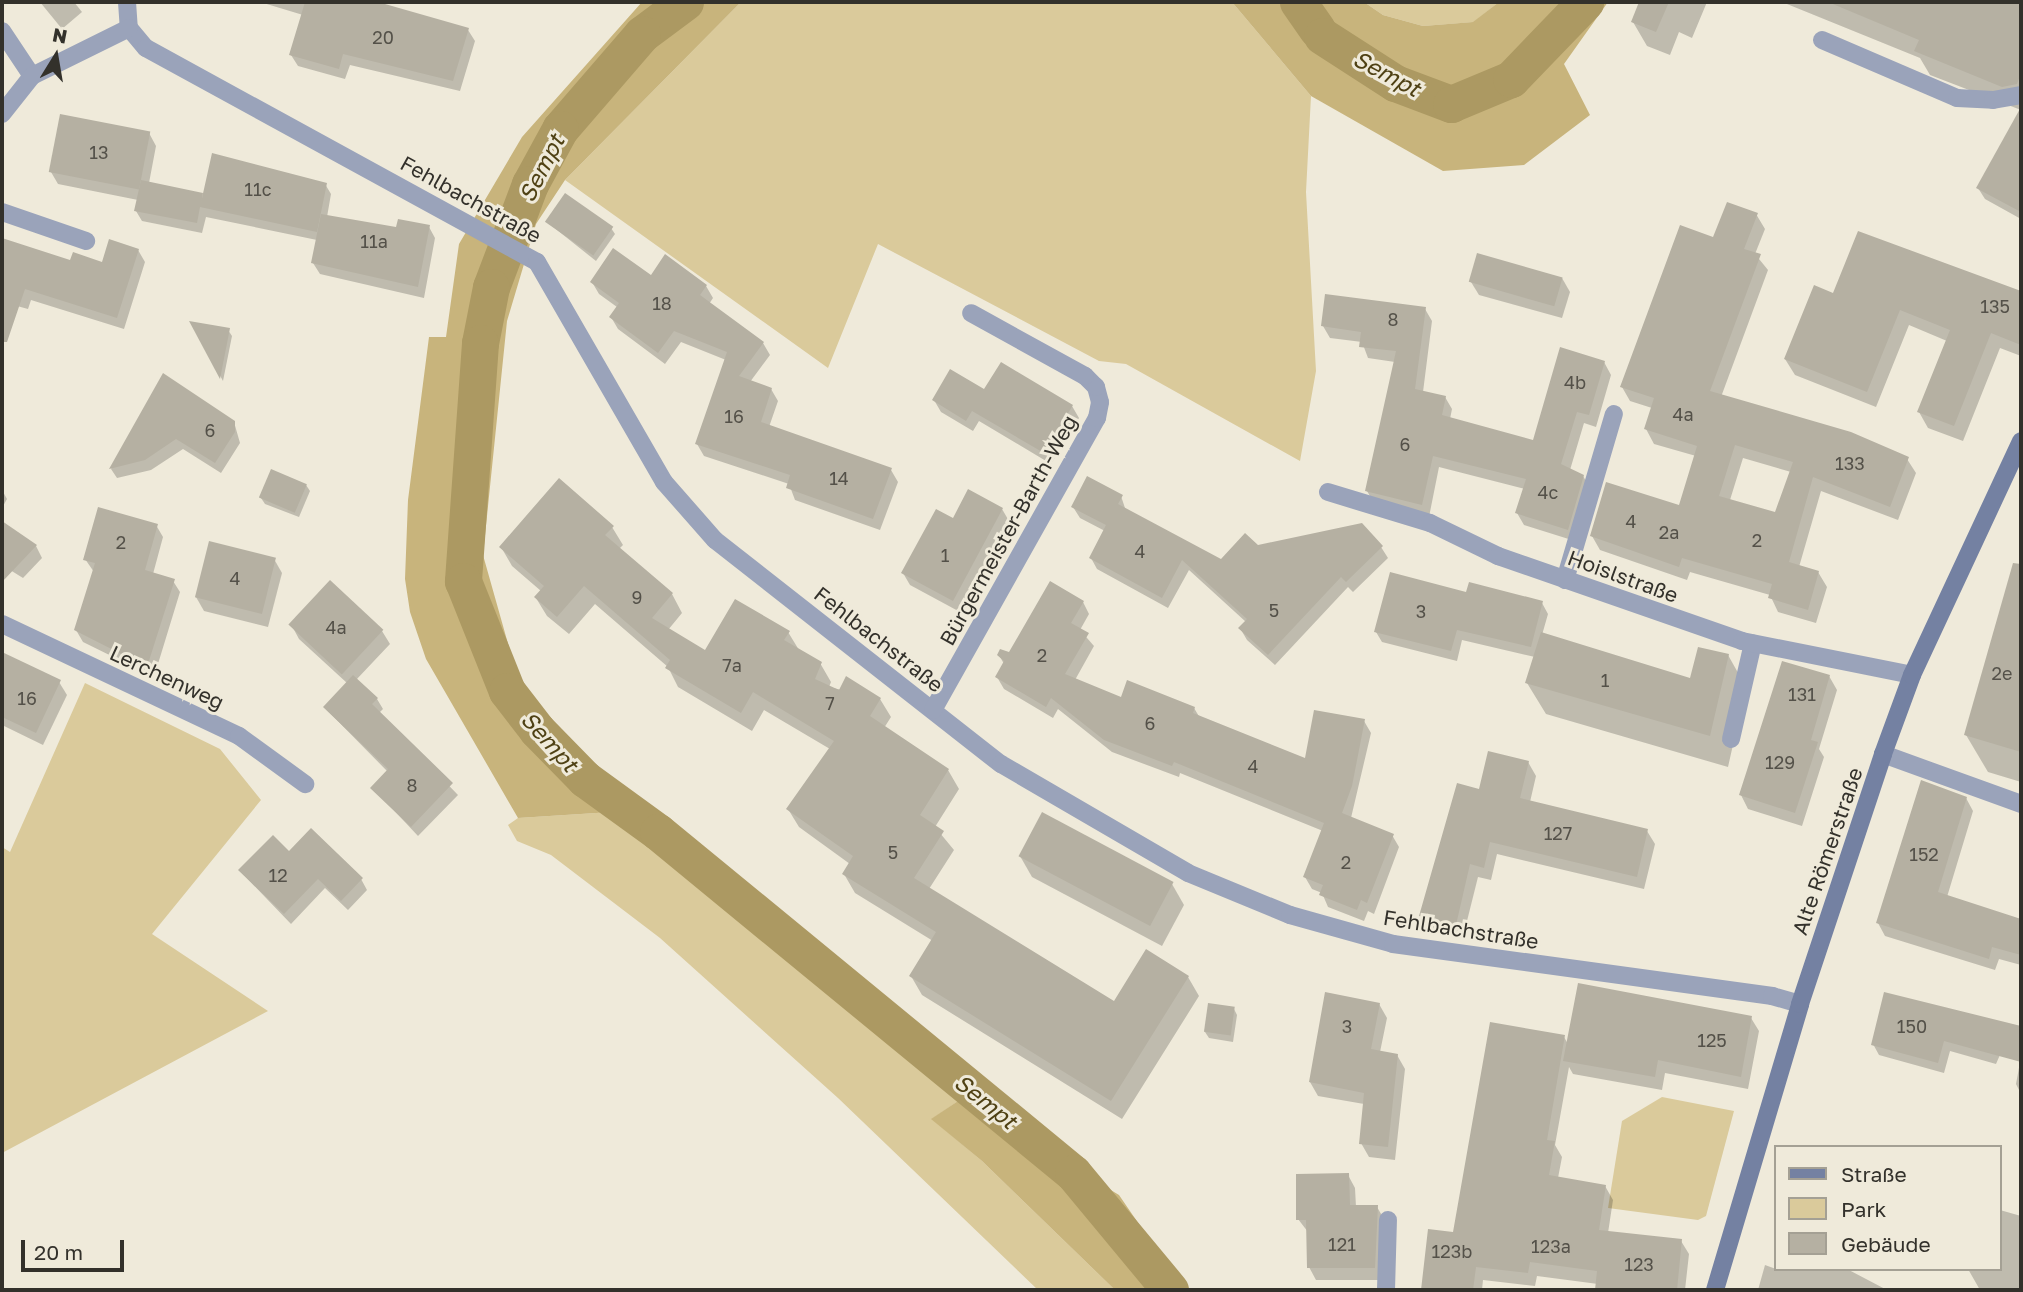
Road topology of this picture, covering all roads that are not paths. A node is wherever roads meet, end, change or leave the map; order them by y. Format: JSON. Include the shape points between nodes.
{"nodes":[{"id":1,"x":127,"y":2,"type":"edge"},
{"id":2,"x":129,"y":28,"type":"junction"},
{"id":3,"x":2,"y":31,"type":"edge"},
{"id":4,"x":1822,"y":40,"type":"dead end"},
{"id":5,"x":32,"y":76,"type":"junction"},
{"id":6,"x":2021,"y":95,"type":"edge"},
{"id":7,"x":2,"y":114,"type":"edge"},
{"id":8,"x":2,"y":212,"type":"edge"},
{"id":9,"x":86,"y":241,"type":"dead end"},
{"id":10,"x":971,"y":313,"type":"dead end"},
{"id":11,"x":1614,"y":414,"type":"dead end"},
{"id":12,"x":2019,"y":450,"type":"edge"},
{"id":13,"x":1328,"y":492,"type":"dead end"},
{"id":14,"x":1565,"y":580,"type":"junction"},
{"id":15,"x":2,"y":624,"type":"edge"},
{"id":16,"x":1753,"y":643,"type":"junction"},
{"id":17,"x":1912,"y":675,"type":"junction"},
{"id":18,"x":933,"y":710,"type":"junction"},
{"id":19,"x":1731,"y":739,"type":"dead end"},
{"id":20,"x":1884,"y":754,"type":"junction"},
{"id":21,"x":305,"y":784,"type":"dead end"},
{"id":22,"x":2021,"y":804,"type":"edge"},
{"id":23,"x":1800,"y":1004,"type":"junction"},
{"id":24,"x":1388,"y":1220,"type":"dead end"},
{"id":25,"x":1386,"y":1290,"type":"edge"},
{"id":26,"x":1715,"y":1290,"type":"edge"}],
"edges":[{"from":1,"to":2,"type":"street"},
{"from":2,"to":5,"type":"street"},
{"from":2,"to":18,"type":"street","name":"Fehlbachstraße","via":[[146,48],[537,262],[664,482],[707,530]]},
{"from":3,"to":5,"type":"street"},
{"from":4,"to":6,"type":"street","via":[[1957,98],[1993,100]]},
{"from":5,"to":7,"type":"street"},
{"from":8,"to":9,"type":"street"},
{"from":10,"to":18,"type":"street","name":"Bürgermeister-Barth-Weg","via":[[1091,380],[1099,394],[1100,410]]},
{"from":11,"to":14,"type":"street"},
{"from":12,"to":17,"type":"main road","name":"Alte Römerstraße"},
{"from":13,"to":14,"type":"street","name":"Hoislstraße","via":[[1430,523],[1498,556]]},
{"from":14,"to":16,"type":"street","name":"Hoislstraße"},
{"from":15,"to":21,"type":"street","name":"Lerchenweg","via":[[239,736]]},
{"from":16,"to":17,"type":"street","name":"Hoislstraße"},
{"from":16,"to":19,"type":"street"},
{"from":17,"to":20,"type":"main road","name":"Alte Römerstraße"},
{"from":18,"to":23,"type":"street","name":"Fehlbachstraße","via":[[1001,764],[1188,873],[1290,915],[1393,944],[1772,996]]},
{"from":20,"to":22,"type":"street"},
{"from":20,"to":23,"type":"main road","name":"Alte Römerstraße"},
{"from":23,"to":26,"type":"main road","name":"Alte Römerstraße"},
{"from":24,"to":25,"type":"street"}]}
